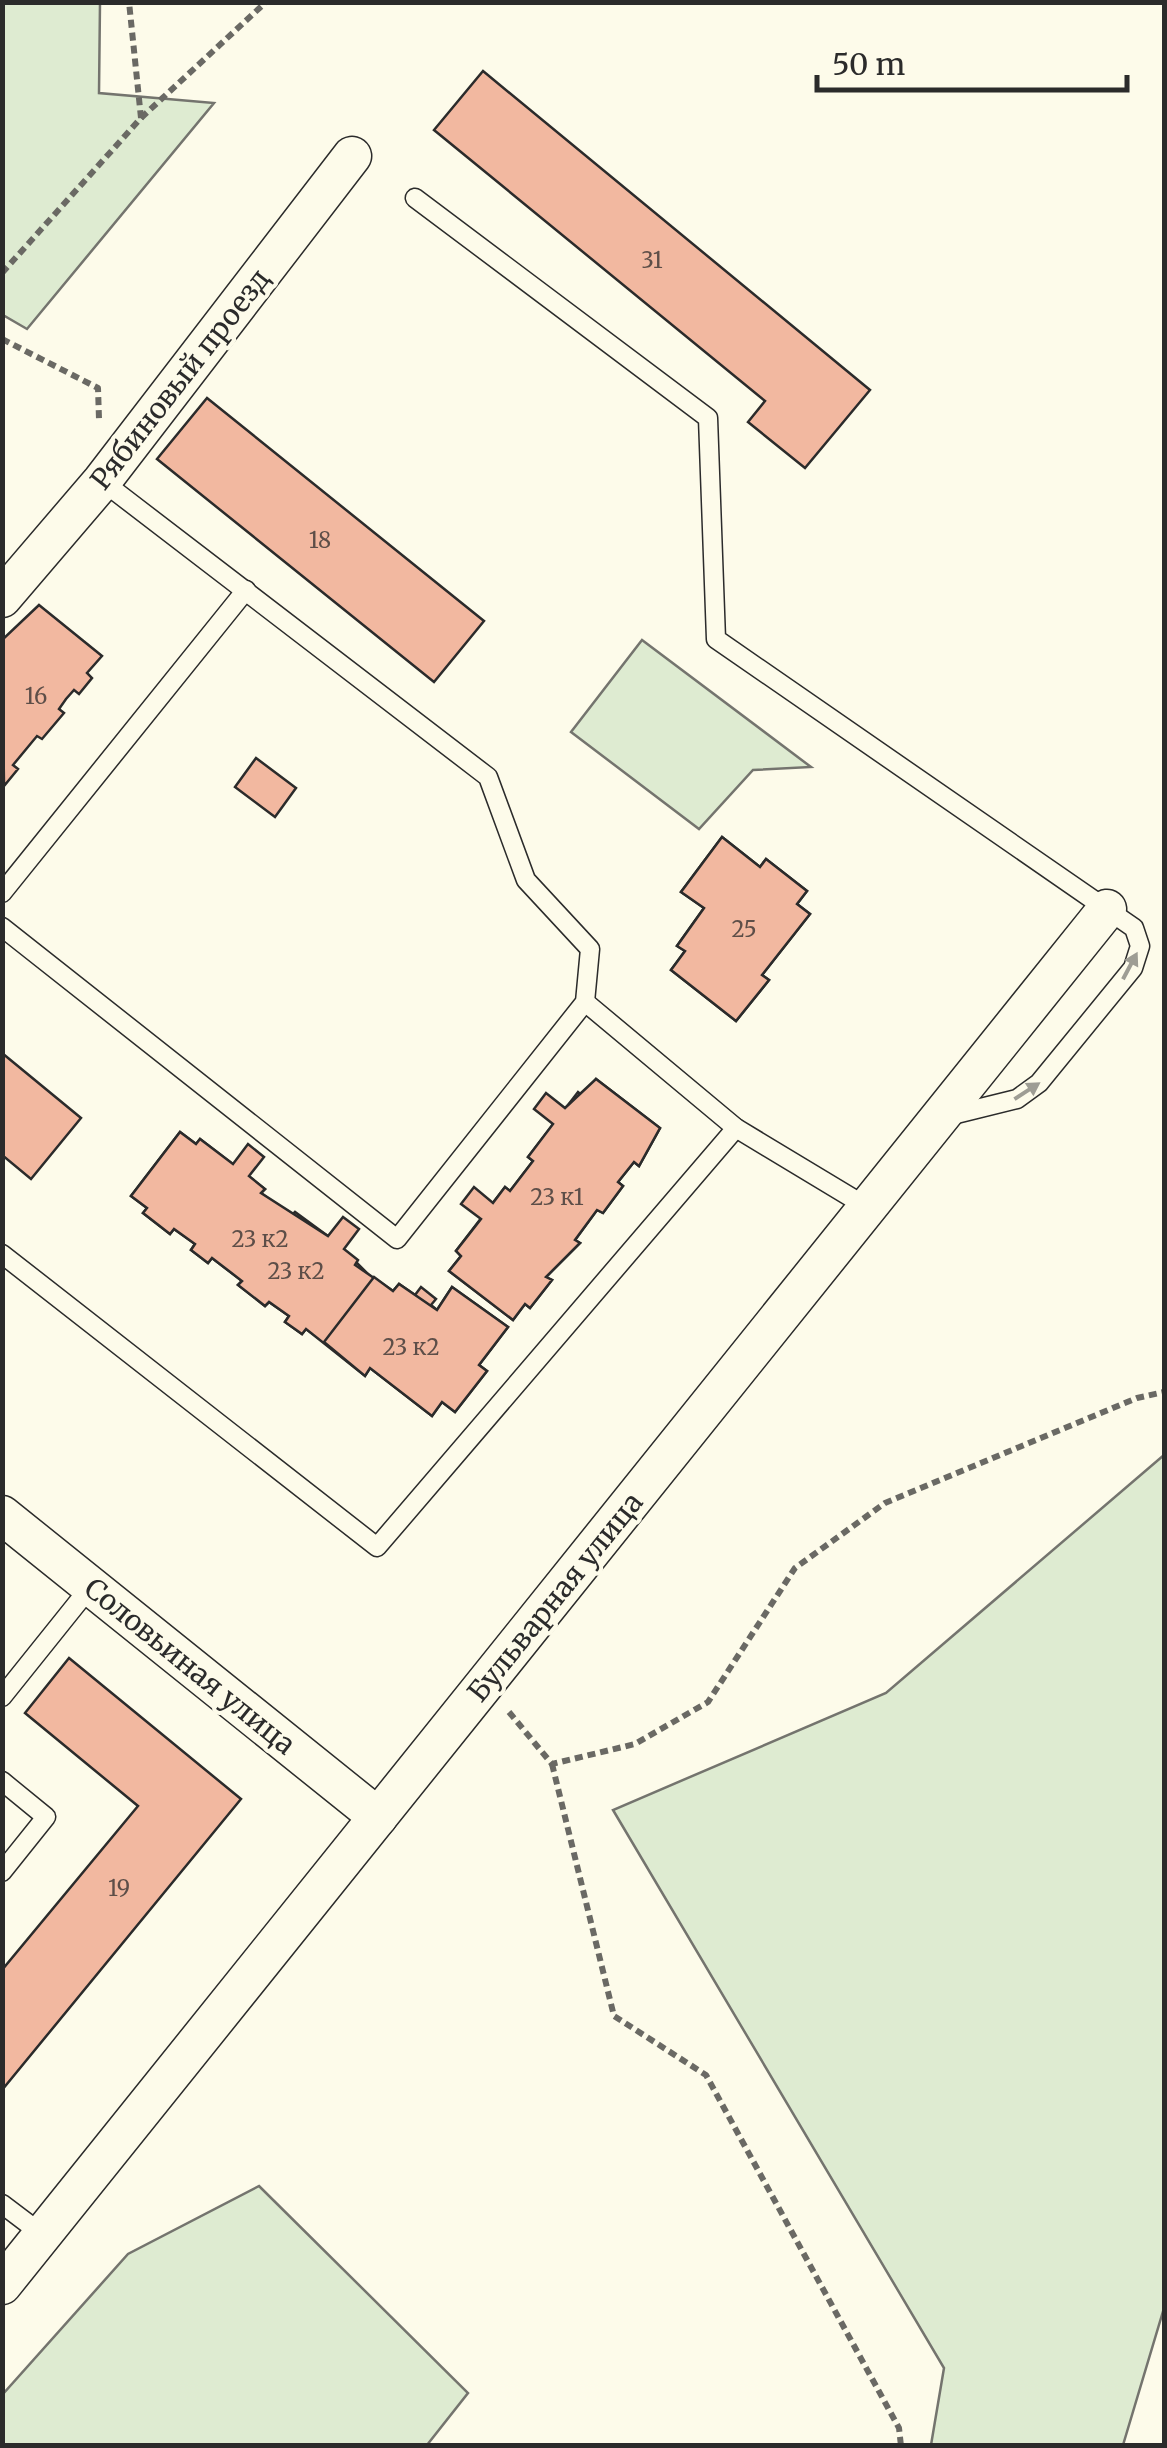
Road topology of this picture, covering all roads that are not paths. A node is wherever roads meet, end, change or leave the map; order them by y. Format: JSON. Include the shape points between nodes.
{"nodes":[{"id":1,"x":352,"y":156,"type":"dead end"},
{"id":2,"x":415,"y":198,"type":"dead end"},
{"id":3,"x":102,"y":480,"type":"junction"},
{"id":4,"x":246,"y":590,"type":"junction"},
{"id":5,"x":2,"y":598,"type":"edge"},
{"id":6,"x":2,"y":892,"type":"edge"},
{"id":7,"x":1107,"y":908,"type":"junction"},
{"id":8,"x":2,"y":927,"type":"edge"},
{"id":9,"x":585,"y":1002,"type":"junction"},
{"id":10,"x":942,"y":1117,"type":"junction"},
{"id":11,"x":736,"y":1128,"type":"junction"},
{"id":12,"x":867,"y":1207,"type":"junction"},
{"id":13,"x":2,"y":1254,"type":"edge"},
{"id":14,"x":2,"y":1515,"type":"edge"},
{"id":15,"x":91,"y":1586,"type":"junction"},
{"id":16,"x":2,"y":1697,"type":"edge"},
{"id":17,"x":2,"y":1781,"type":"edge"},
{"id":18,"x":378,"y":1818,"type":"junction"},
{"id":19,"x":2,"y":1872,"type":"edge"},
{"id":20,"x":2,"y":2204,"type":"edge"},
{"id":21,"x":42,"y":2236,"type":"junction"},
{"id":22,"x":2,"y":2285,"type":"edge"}],
"edges":[{"from":1,"to":3,"type":"street","name":"Рябиновый проезд"},
{"from":2,"to":7,"type":"lane","via":[[708,418],[716,638]]},
{"from":3,"to":4,"type":"lane"},
{"from":3,"to":5,"type":"street","name":"Рябиновый проезд"},
{"from":4,"to":6,"type":"lane"},
{"from":4,"to":9,"type":"lane","via":[[488,777],[526,880],[590,949]]},
{"from":7,"to":10,"type":"street","name":"Бульварная улица"},
{"from":10,"to":7,"type":"lane","one_way":true,"via":[[1017,1099],[1039,1084],[1133,968],[1140,946],[1134,928]]},
{"from":8,"to":9,"type":"lane","via":[[397,1239]]},
{"from":9,"to":11,"type":"lane"},
{"from":10,"to":12,"type":"street","name":"Бульварная улица"},
{"from":11,"to":12,"type":"lane"},
{"from":11,"to":13,"type":"lane","via":[[378,1547]]},
{"from":12,"to":18,"type":"street","name":"Бульварная улица"},
{"from":14,"to":15,"type":"street","name":"Соловьиная улица"},
{"from":15,"to":16,"type":"lane"},
{"from":15,"to":18,"type":"street","name":"Соловьиная улица"},
{"from":17,"to":19,"type":"lane","via":[[46,1817]]},
{"from":18,"to":21,"type":"street","name":"Бульварная улица"},
{"from":20,"to":21,"type":"lane"},
{"from":21,"to":22,"type":"street","name":"Бульварная улица"}]}
